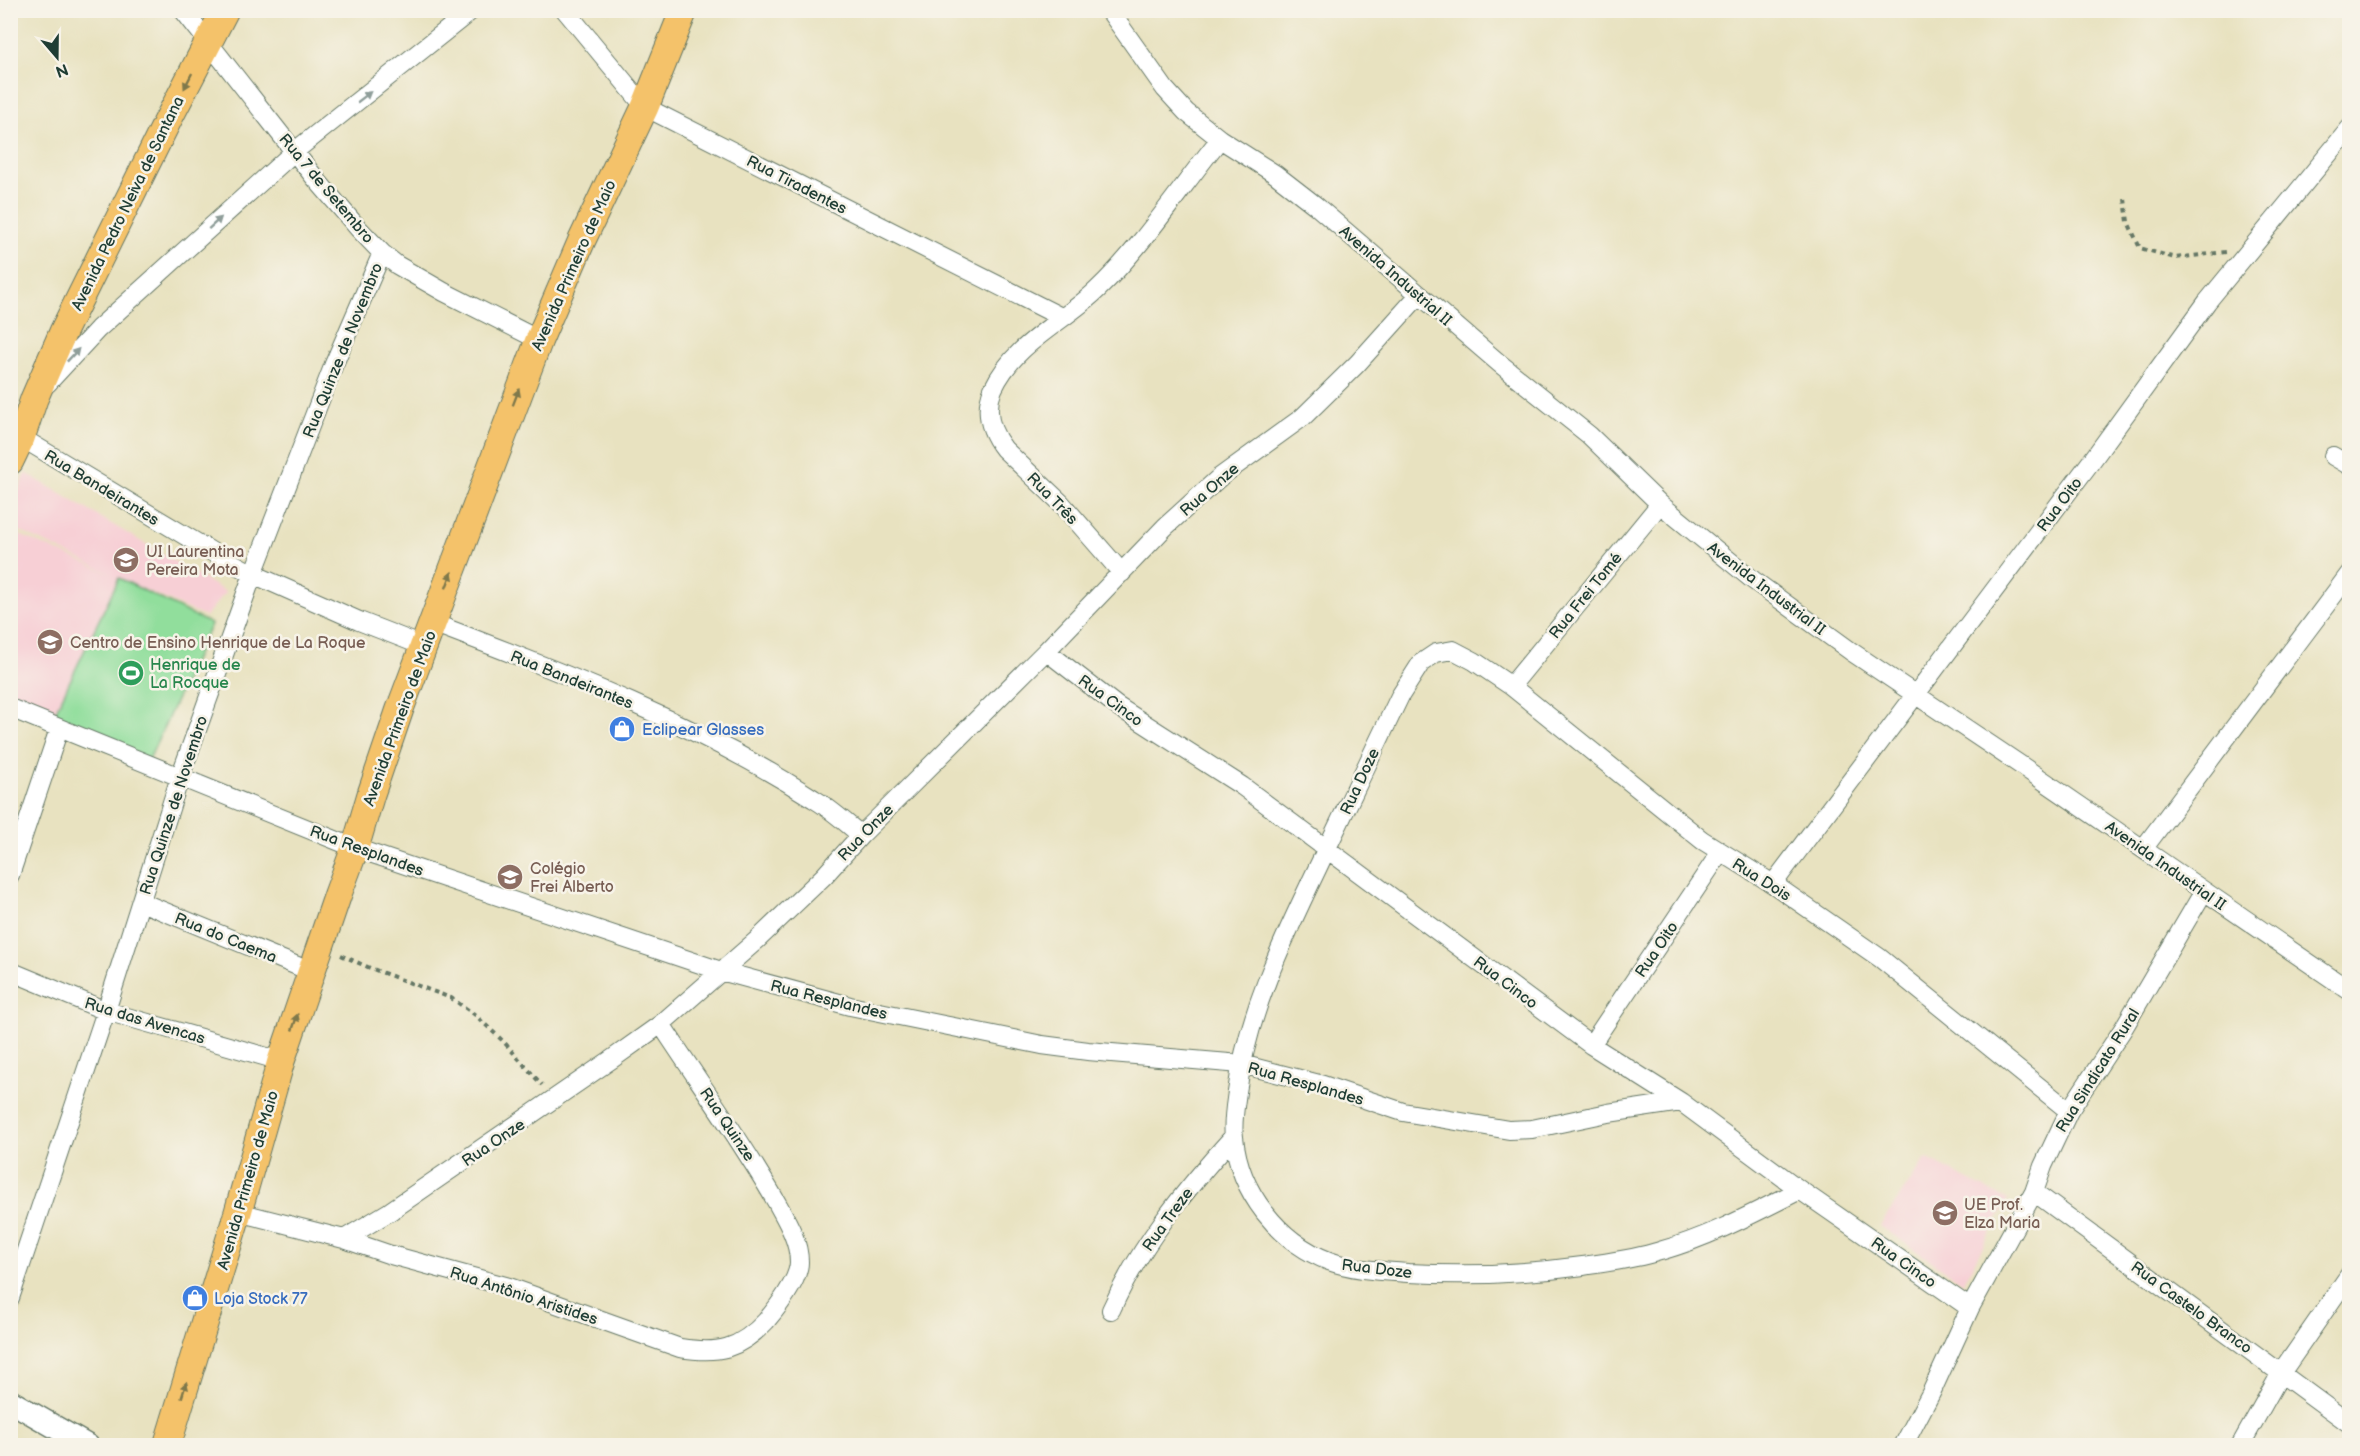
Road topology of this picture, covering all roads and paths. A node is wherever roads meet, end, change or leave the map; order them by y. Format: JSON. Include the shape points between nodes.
{"nodes":[{"id":1,"x":183,"y":10,"type":"edge"},
{"id":2,"x":225,"y":10,"type":"edge"},
{"id":3,"x":472,"y":10,"type":"edge"},
{"id":4,"x":565,"y":10,"type":"edge"},
{"id":5,"x":684,"y":10,"type":"edge"},
{"id":6,"x":1109,"y":10,"type":"edge"},
{"id":7,"x":208,"y":40,"type":"junction"},
{"id":8,"x":645,"y":107,"type":"junction"},
{"id":9,"x":2349,"y":128,"type":"edge"},
{"id":10,"x":1220,"y":139,"type":"junction"},
{"id":11,"x":295,"y":151,"type":"junction"},
{"id":12,"x":2125,"y":199,"type":"dead end"},
{"id":13,"x":2250,"y":249,"type":"junction"},
{"id":14,"x":382,"y":253,"type":"junction"},
{"id":15,"x":1419,"y":295,"type":"junction"},
{"id":16,"x":1061,"y":317,"type":"junction"},
{"id":17,"x":539,"y":340,"type":"junction"},
{"id":18,"x":33,"y":399,"type":"junction"},
{"id":19,"x":14,"y":443,"type":"edge"},
{"id":20,"x":2333,"y":456,"type":"dead end"},
{"id":21,"x":2349,"y":466,"type":"edge"},
{"id":22,"x":1660,"y":504,"type":"junction"},
{"id":23,"x":1122,"y":573,"type":"junction"},
{"id":24,"x":2349,"y":573,"type":"edge"},
{"id":25,"x":254,"y":574,"type":"junction"},
{"id":26,"x":428,"y":635,"type":"junction"},
{"id":27,"x":1453,"y":650,"type":"joint"},
{"id":28,"x":1046,"y":651,"type":"junction"},
{"id":29,"x":1511,"y":687,"type":"junction"},
{"id":30,"x":1915,"y":695,"type":"junction"},
{"id":31,"x":10,"y":708,"type":"edge"},
{"id":32,"x":59,"y":729,"type":"junction"},
{"id":33,"x":180,"y":777,"type":"junction"},
{"id":34,"x":861,"y":835,"type":"junction"},
{"id":35,"x":356,"y":848,"type":"junction"},
{"id":36,"x":1327,"y":849,"type":"junction"},
{"id":37,"x":2144,"y":849,"type":"junction"},
{"id":38,"x":1720,"y":853,"type":"junction"},
{"id":39,"x":10,"y":875,"type":"edge"},
{"id":40,"x":1773,"y":884,"type":"junction"},
{"id":41,"x":2204,"y":891,"type":"junction"},
{"id":42,"x":141,"y":902,"type":"junction"},
{"id":43,"x":321,"y":945,"type":"junction"},
{"id":44,"x":10,"y":971,"type":"edge"},
{"id":45,"x":721,"y":971,"type":"junction"},
{"id":46,"x":312,"y":972,"type":"junction"},
{"id":47,"x":2349,"y":991,"type":"edge"},
{"id":48,"x":106,"y":1011,"type":"junction"},
{"id":49,"x":661,"y":1024,"type":"junction"},
{"id":50,"x":1591,"y":1045,"type":"junction"},
{"id":51,"x":281,"y":1061,"type":"junction"},
{"id":52,"x":1241,"y":1064,"type":"junction"},
{"id":53,"x":554,"y":1098,"type":"junction"},
{"id":54,"x":1681,"y":1102,"type":"junction"},
{"id":55,"x":2069,"y":1111,"type":"junction"},
{"id":56,"x":1233,"y":1137,"type":"junction"},
{"id":57,"x":1800,"y":1190,"type":"junction"},
{"id":58,"x":2034,"y":1192,"type":"junction"},
{"id":59,"x":238,"y":1212,"type":"junction"},
{"id":60,"x":344,"y":1239,"type":"junction"},
{"id":61,"x":2349,"y":1274,"type":"edge"},
{"id":62,"x":10,"y":1298,"type":"edge"},
{"id":63,"x":1970,"y":1308,"type":"junction"},
{"id":64,"x":1111,"y":1310,"type":"dead end"},
{"id":65,"x":703,"y":1351,"type":"joint"},
{"id":66,"x":2281,"y":1373,"type":"junction"},
{"id":67,"x":10,"y":1401,"type":"edge"},
{"id":68,"x":2349,"y":1424,"type":"edge"},
{"id":69,"x":88,"y":1446,"type":"edge"},
{"id":70,"x":167,"y":1446,"type":"edge"},
{"id":71,"x":1903,"y":1446,"type":"edge"},
{"id":72,"x":2240,"y":1446,"type":"edge"}],
"edges":[{"from":1,"to":7,"type":"street","name":"Rua 7 de Setembro"},
{"from":2,"to":7,"type":"main road","name":"Avenida Pedro Neiva de Santana"},
{"from":11,"to":3,"type":"street","one_way":true},
{"from":4,"to":8,"type":"street","name":"Rua Tiradentes"},
{"from":5,"to":8,"type":"main road","name":"Avenida Primeiro de Maio"},
{"from":6,"to":10,"type":"street","name":"Avenida Industrial II","via":[[1165,89]]},
{"from":7,"to":11,"type":"street","name":"Rua 7 de Setembro"},
{"from":7,"to":18,"type":"main road","name":"Avenida Pedro Neiva de Santana","one_way":true},
{"from":8,"to":16,"type":"street","name":"Rua Tiradentes"},
{"from":8,"to":17,"type":"main road","name":"Avenida Primeiro de Maio"},
{"from":9,"to":13,"type":"street","name":"Rua Oito"},
{"from":10,"to":15,"type":"street","name":"Avenida Industrial II","via":[[1315,205]]},
{"from":10,"to":16,"type":"street","via":[[1098,290]]},
{"from":11,"to":14,"type":"street","name":"Rua 7 de Setembro"},
{"from":18,"to":11,"type":"street","one_way":true,"via":[[98,329]]},
{"from":12,"to":13,"type":"path","via":[[2128,222],[2140,248],[2175,258]]},
{"from":13,"to":30,"type":"street","name":"Rua Oito"},
{"from":14,"to":17,"type":"street","name":"Rua 7 de Setembro","via":[[444,292]]},
{"from":14,"to":25,"type":"street","name":"Rua Quinze de Novembro","via":[[334,364]]},
{"from":15,"to":22,"type":"street","name":"Avenida Industrial II","via":[[1576,424]]},
{"from":15,"to":23,"type":"street","name":"Rua Onze","via":[[1303,417],[1220,477]]},
{"from":16,"to":23,"type":"street","name":"Rua Três","via":[[1031,340],[1000,377],[988,408],[989,421],[1004,449],[1061,503]]},
{"from":26,"to":17,"type":"main road","name":"Avenida Primeiro de Maio","one_way":true},
{"from":18,"to":19,"type":"main road","name":"Avenida Pedro Neiva de Santana"},
{"from":19,"to":25,"type":"street","name":"Rua Bandeirantes"},
{"from":20,"to":21,"type":"street"},
{"from":22,"to":29,"type":"street","name":"Rua Frei Tomé"},
{"from":22,"to":30,"type":"street","name":"Avenida Industrial II","via":[[1803,618]]},
{"from":23,"to":28,"type":"street","name":"Rua Onze"},
{"from":24,"to":37,"type":"street"},
{"from":25,"to":26,"type":"street","name":"Rua Bandeirantes","via":[[359,621]]},
{"from":25,"to":33,"type":"street","name":"Rua Quinze de Novembro"},
{"from":26,"to":34,"type":"street","name":"Rua Bandeirantes","via":[[561,672],[689,729],[807,794]]},
{"from":26,"to":35,"type":"main road","name":"Avenida Primeiro de Maio"},
{"from":27,"to":29,"type":"street","name":"Rua Dois"},
{"from":27,"to":36,"type":"street","name":"Rua Doze","via":[[1436,653],[1411,675]]},
{"from":28,"to":34,"type":"street","name":"Rua Onze"},
{"from":28,"to":36,"type":"street","name":"Rua Cinco","via":[[1117,706],[1242,786]]},
{"from":29,"to":38,"type":"street","name":"Rua Dois"},
{"from":30,"to":37,"type":"street","name":"Avenida Industrial II"},
{"from":30,"to":40,"type":"street","name":"Rua Oito"},
{"from":31,"to":32,"type":"street","name":"Rua Resplandes"},
{"from":32,"to":33,"type":"street","name":"Rua Resplandes"},
{"from":32,"to":39,"type":"street"},
{"from":33,"to":35,"type":"street","name":"Rua Resplandes"},
{"from":33,"to":42,"type":"street","name":"Rua Quinze de Novembro"},
{"from":34,"to":45,"type":"street","name":"Rua Onze","via":[[824,876]]},
{"from":35,"to":43,"type":"main road","name":"Avenida Primeiro de Maio"},
{"from":35,"to":45,"type":"street","name":"Rua Resplandes"},
{"from":36,"to":50,"type":"street","name":"Rua Cinco"},
{"from":36,"to":52,"type":"street","name":"Rua Doze","via":[[1266,981]]},
{"from":37,"to":41,"type":"street","name":"Avenida Industrial II"},
{"from":38,"to":40,"type":"street","name":"Rua Dois"},
{"from":38,"to":50,"type":"street","name":"Rua Oito"},
{"from":40,"to":55,"type":"street","name":"Rua Dois","via":[[1880,957]]},
{"from":41,"to":47,"type":"street","name":"Avenida Industrial II"},
{"from":41,"to":55,"type":"street","name":"Rua Sindicato Rural","via":[[2123,1029]]},
{"from":42,"to":46,"type":"street","name":"Rua do Caema"},
{"from":42,"to":48,"type":"street","name":"Rua Quinze de Novembro"},
{"from":43,"to":46,"type":"main road","name":"Avenida Primeiro de Maio"},
{"from":43,"to":53,"type":"path","via":[[451,998],[504,1042]]},
{"from":44,"to":48,"type":"street","name":"Rua das Avencas"},
{"from":45,"to":49,"type":"street","name":"Rua Onze"},
{"from":45,"to":52,"type":"street","name":"Rua Resplandes","via":[[850,1006],[1042,1045]]},
{"from":51,"to":46,"type":"main road","name":"Avenida Primeiro de Maio","one_way":true},
{"from":48,"to":51,"type":"street","name":"Rua das Avencas"},
{"from":48,"to":62,"type":"street","name":"Rua Quinze de Novembro"},
{"from":49,"to":53,"type":"street","name":"Rua Onze"},
{"from":49,"to":65,"type":"street","name":"Rua Quinze","via":[[732,1127],[791,1228],[799,1263],[778,1307],[751,1336],[725,1350]]},
{"from":50,"to":54,"type":"street","name":"Rua Cinco"},
{"from":51,"to":59,"type":"main road","name":"Avenida Primeiro de Maio"},
{"from":52,"to":54,"type":"street","name":"Rua Resplandes","via":[[1323,1085],[1402,1112],[1509,1130]]},
{"from":52,"to":56,"type":"street","name":"Rua Doze"},
{"from":53,"to":60,"type":"street","name":"Rua Onze","via":[[436,1181]]},
{"from":54,"to":57,"type":"street","name":"Rua Cinco"},
{"from":55,"to":58,"type":"street","name":"Rua Sindicato Rural"},
{"from":56,"to":57,"type":"street","name":"Rua Doze","via":[[1255,1201],[1272,1222],[1310,1252],[1331,1262],[1385,1271],[1436,1275],[1539,1272],[1618,1261],[1659,1252],[1716,1232]]},
{"from":56,"to":64,"type":"street","name":"Rua Treze","via":[[1163,1221],[1121,1286]]},
{"from":57,"to":63,"type":"street","name":"Rua Cinco"},
{"from":58,"to":63,"type":"street","name":"Rua Sindicato Rural"},
{"from":58,"to":66,"type":"street","name":"Rua Castelo Branco"},
{"from":59,"to":60,"type":"street"},
{"from":70,"to":59,"type":"main road","name":"Avenida Primeiro de Maio","one_way":true},
{"from":60,"to":65,"type":"street","name":"Rua Antônio Aristides","via":[[509,1287],[680,1347]]},
{"from":61,"to":66,"type":"street"},
{"from":63,"to":71,"type":"street","name":"Rua Sindicato Rural"},
{"from":66,"to":68,"type":"street","name":"Rua Castelo Branco"},
{"from":66,"to":72,"type":"street"},
{"from":67,"to":69,"type":"street"}]}
